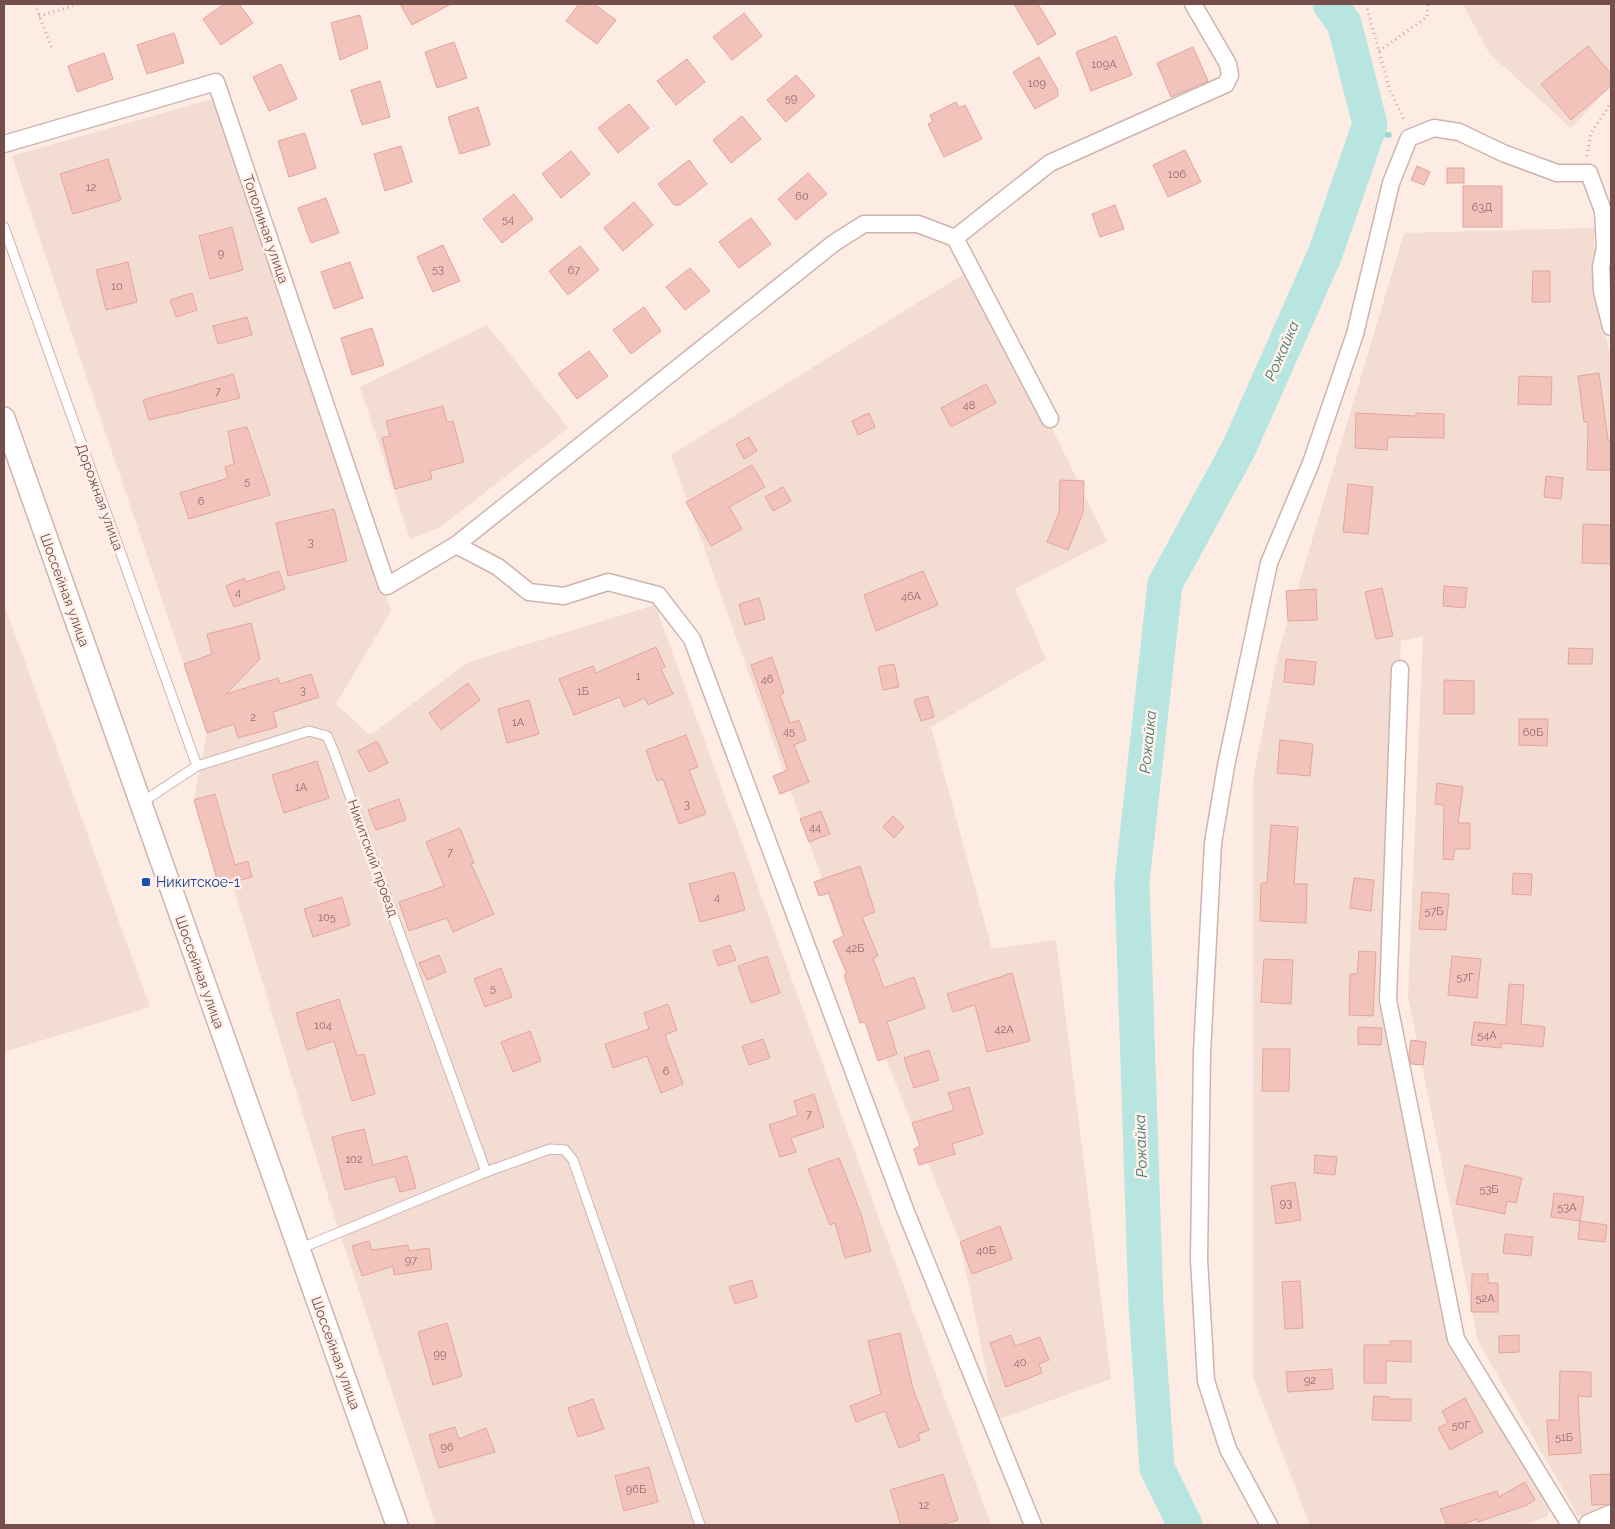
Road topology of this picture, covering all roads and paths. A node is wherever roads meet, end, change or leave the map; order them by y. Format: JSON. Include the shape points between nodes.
{"nodes":[{"id":1,"x":35,"y":4,"type":"edge"},
{"id":2,"x":80,"y":4,"type":"edge"},
{"id":3,"x":1193,"y":4,"type":"edge"},
{"id":4,"x":1366,"y":4,"type":"edge"},
{"id":5,"x":1428,"y":4,"type":"edge"},
{"id":6,"x":39,"y":16,"type":"junction"},
{"id":7,"x":52,"y":49,"type":"dead end"},
{"id":8,"x":1379,"y":52,"type":"junction"},
{"id":9,"x":1611,"y":103,"type":"edge"},
{"id":10,"x":1408,"y":138,"type":"junction"},
{"id":11,"x":4,"y":144,"type":"edge"},
{"id":12,"x":1589,"y":173,"type":"junction"},
{"id":13,"x":4,"y":227,"type":"edge"},
{"id":14,"x":955,"y":238,"type":"junction"},
{"id":15,"x":1611,"y":327,"type":"edge"},
{"id":16,"x":4,"y":418,"type":"edge"},
{"id":17,"x":1050,"y":419,"type":"dead end"},
{"id":18,"x":456,"y":545,"type":"junction"},
{"id":19,"x":1400,"y":669,"type":"dead end"},
{"id":20,"x":197,"y":766,"type":"junction"},
{"id":21,"x":140,"y":804,"type":"junction"},
{"id":22,"x":486,"y":1172,"type":"junction"},
{"id":23,"x":299,"y":1249,"type":"junction"},
{"id":24,"x":1611,"y":1516,"type":"edge"},
{"id":25,"x":397,"y":1525,"type":"edge"},
{"id":26,"x":700,"y":1525,"type":"edge"},
{"id":27,"x":1033,"y":1525,"type":"edge"},
{"id":28,"x":1268,"y":1525,"type":"edge"},
{"id":29,"x":1570,"y":1525,"type":"edge"},
{"id":30,"x":1590,"y":1525,"type":"edge"}],
"edges":[{"from":1,"to":6,"type":"path"},
{"from":2,"to":6,"type":"path"},
{"from":3,"to":14,"type":"street","via":[[1228,64],[1230,75],[1226,84],[1050,163]]},
{"from":4,"to":8,"type":"path"},
{"from":5,"to":8,"type":"path","via":[[1427,17]]},
{"from":6,"to":7,"type":"path"},
{"from":8,"to":10,"type":"path","via":[[1390,92],[1409,130]]},
{"from":9,"to":12,"type":"path","via":[[1591,133],[1587,154]]},
{"from":10,"to":12,"type":"street","via":[[1434,128],[1459,132],[1557,173]]},
{"from":10,"to":28,"type":"street","via":[[1391,183],[1355,334],[1311,463],[1268,563],[1213,843],[1202,1053],[1199,1259],[1206,1381],[1228,1449]]},
{"from":11,"to":18,"type":"street","name":"Тополиная улица","via":[[216,82],[387,586]]},
{"from":12,"to":15,"type":"street","via":[[1603,211],[1605,247],[1600,267]]},
{"from":13,"to":20,"type":"lane","name":"Дорожная улица"},
{"from":14,"to":17,"type":"street"},
{"from":14,"to":18,"type":"street","via":[[918,224],[864,224],[834,243]]},
{"from":16,"to":21,"type":"street","name":"Шоссейная улица"},
{"from":18,"to":27,"type":"street","via":[[498,566],[529,592],[564,596],[608,582],[658,594],[692,639],[906,1212]]},
{"from":19,"to":29,"type":"street","via":[[1388,1000],[1456,1339]]},
{"from":20,"to":21,"type":"lane","name":"Никитский проезд"},
{"from":20,"to":22,"type":"lane","name":"Никитский проезд","via":[[310,731],[327,736]]},
{"from":21,"to":23,"type":"street","name":"Шоссейная улица"},
{"from":22,"to":23,"type":"lane"},
{"from":22,"to":26,"type":"lane","via":[[550,1149],[564,1150],[573,1160]]},
{"from":23,"to":25,"type":"street","name":"Шоссейная улица"},
{"from":24,"to":30,"type":"street"}]}
